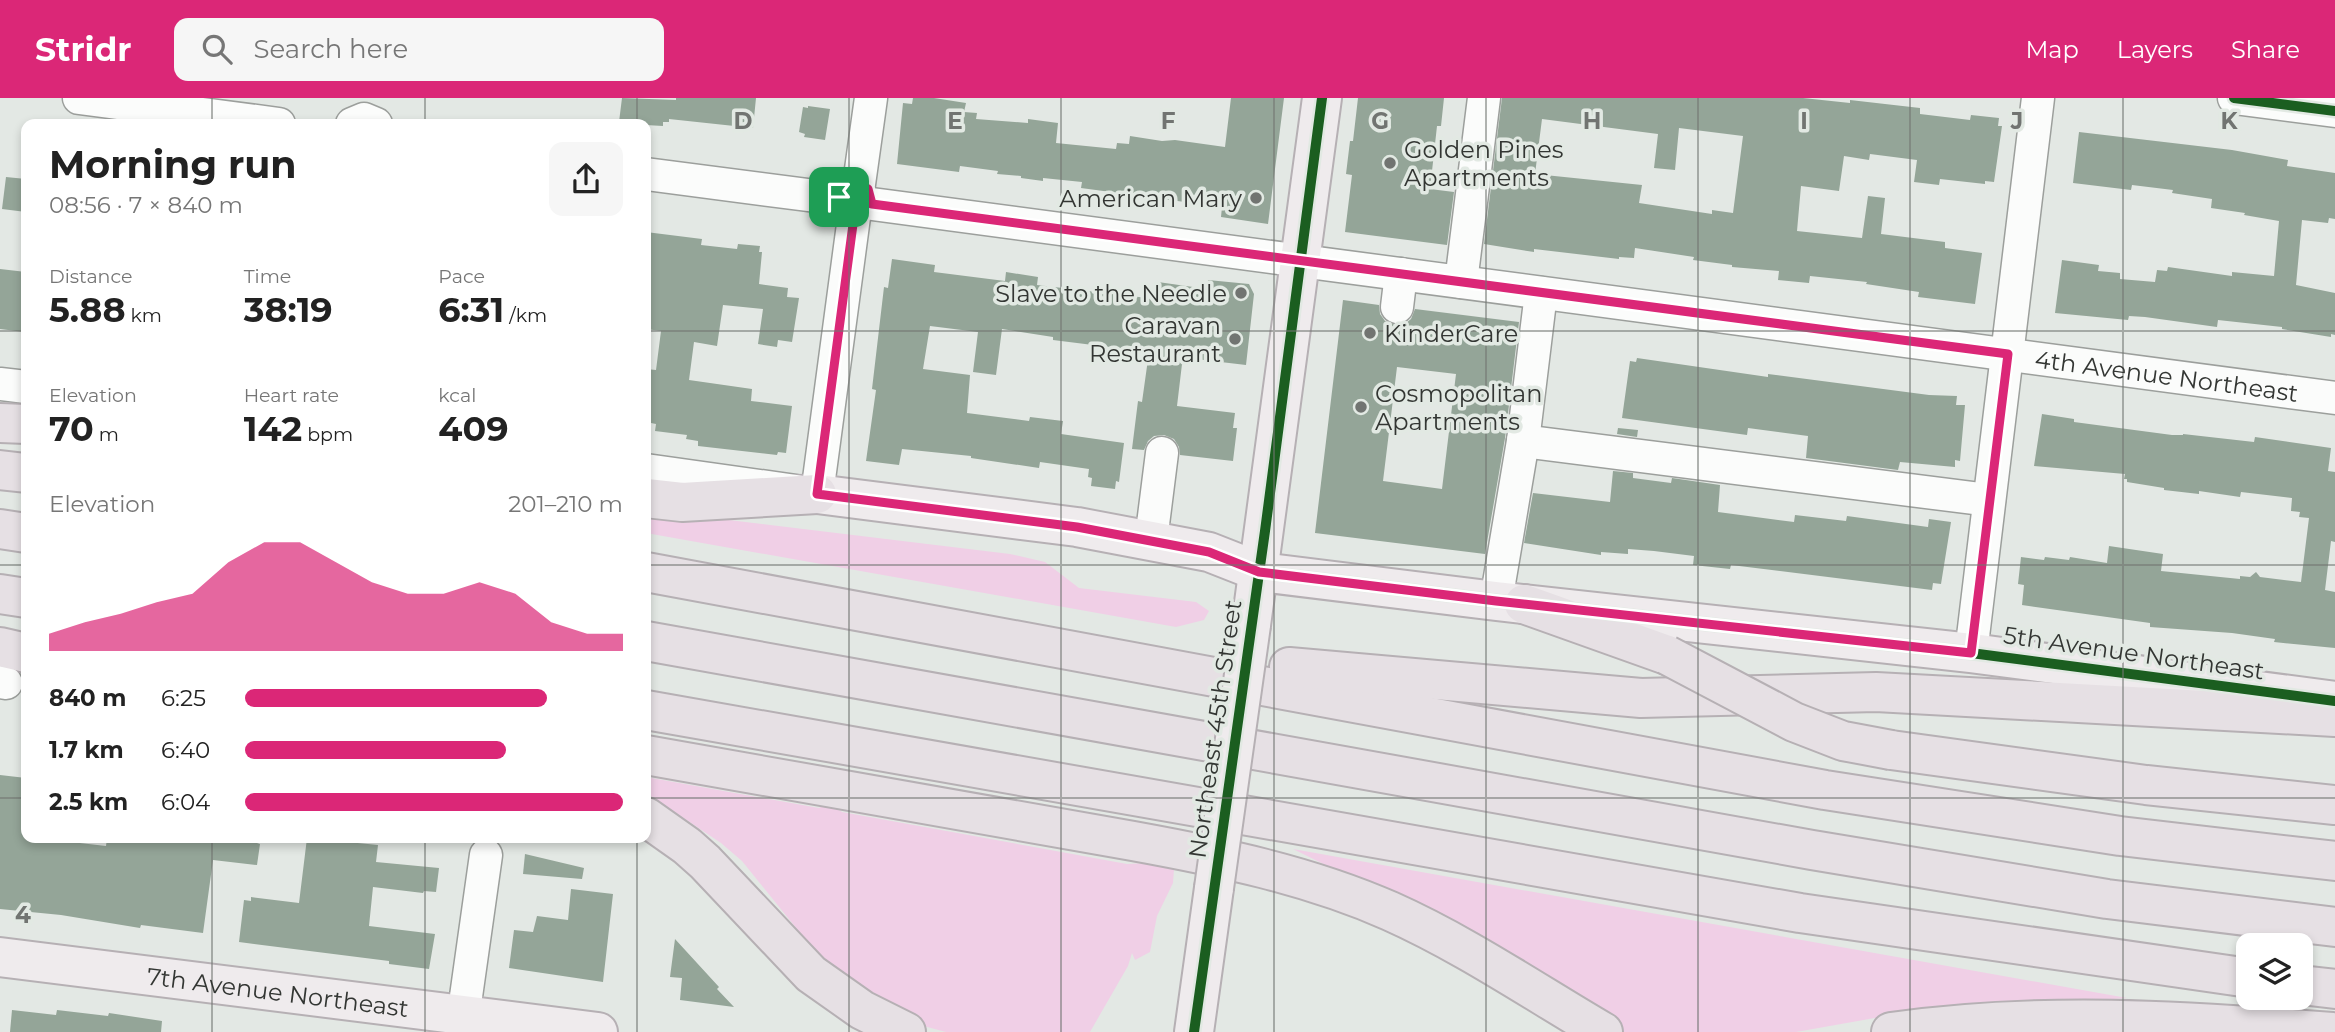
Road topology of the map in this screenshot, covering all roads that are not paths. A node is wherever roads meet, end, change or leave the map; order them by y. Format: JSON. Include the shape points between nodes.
{"nodes":[{"id":1,"x":79,"y":98,"type":"edge"},
{"id":2,"x":870,"y":98,"type":"edge"},
{"id":3,"x":1322,"y":98,"type":"edge"},
{"id":4,"x":1484,"y":98,"type":"edge"},
{"id":5,"x":2038,"y":98,"type":"edge"},
{"id":6,"x":2234,"y":98,"type":"edge"},
{"id":7,"x":2335,"y":111,"type":"edge"},
{"id":8,"x":241,"y":119,"type":"edge"},
{"id":9,"x":651,"y":175,"type":"edge"},
{"id":10,"x":856,"y":201,"type":"junction"},
{"id":11,"x":1302,"y":261,"type":"junction"},
{"id":12,"x":1401,"y":274,"type":"junction"},
{"id":13,"x":1461,"y":282,"type":"junction"},
{"id":14,"x":1541,"y":293,"type":"junction"},
{"id":15,"x":1397,"y":307,"type":"dead end"},
{"id":16,"x":2008,"y":354,"type":"junction"},
{"id":17,"x":0,"y":384,"type":"edge"},
{"id":18,"x":21,"y":386,"type":"edge"},
{"id":19,"x":2335,"y":398,"type":"edge"},
{"id":20,"x":0,"y":423,"type":"edge"},
{"id":21,"x":21,"y":424,"type":"edge"},
{"id":22,"x":1523,"y":441,"type":"junction"},
{"id":23,"x":1162,"y":453,"type":"dead end"},
{"id":24,"x":0,"y":470,"type":"edge"},
{"id":25,"x":651,"y":471,"type":"edge"},
{"id":26,"x":21,"y":472,"type":"edge"},
{"id":27,"x":817,"y":494,"type":"junction"},
{"id":28,"x":651,"y":499,"type":"edge"},
{"id":29,"x":1989,"y":500,"type":"junction"},
{"id":30,"x":0,"y":529,"type":"edge"},
{"id":31,"x":21,"y":532,"type":"edge"},
{"id":32,"x":1151,"y":540,"type":"junction"},
{"id":33,"x":1259,"y":572,"type":"junction"},
{"id":34,"x":651,"y":573,"type":"edge"},
{"id":35,"x":0,"y":594,"type":"edge"},
{"id":36,"x":21,"y":597,"type":"edge"},
{"id":37,"x":1510,"y":603,"type":"junction"},
{"id":38,"x":651,"y":641,"type":"edge"},
{"id":39,"x":1037,"y":643,"type":"junction"},
{"id":40,"x":1971,"y":653,"type":"junction"},
{"id":41,"x":2335,"y":701,"type":"edge"},
{"id":42,"x":651,"y":711,"type":"edge"},
{"id":43,"x":2335,"y":717,"type":"edge"},
{"id":44,"x":651,"y":756,"type":"edge"},
{"id":45,"x":2335,"y":806,"type":"edge"},
{"id":46,"x":651,"y":821,"type":"edge"},
{"id":47,"x":486,"y":855,"type":"dead end"},
{"id":48,"x":2335,"y":861,"type":"edge"},
{"id":49,"x":2335,"y":927,"type":"edge"},
{"id":50,"x":0,"y":957,"type":"edge"},
{"id":51,"x":811,"y":974,"type":"junction"},
{"id":52,"x":2236,"y":976,"type":"edge"},
{"id":53,"x":2313,"y":986,"type":"edge"},
{"id":54,"x":2335,"y":989,"type":"edge"},
{"id":55,"x":462,"y":1024,"type":"edge"},
{"id":56,"x":598,"y":1032,"type":"edge"},
{"id":57,"x":861,"y":1032,"type":"edge"},
{"id":58,"x":906,"y":1032,"type":"edge"},
{"id":59,"x":1194,"y":1032,"type":"edge"},
{"id":60,"x":1603,"y":1032,"type":"edge"},
{"id":61,"x":1891,"y":1032,"type":"edge"},
{"id":62,"x":2332,"y":1032,"type":"edge"}],
"edges":[{"from":1,"to":8,"type":"street"},
{"from":2,"to":10,"type":"street"},
{"from":3,"to":11,"type":"main road","name":"Northeast 45th Street"},
{"from":4,"to":13,"type":"street"},
{"from":5,"to":16,"type":"street"},
{"from":6,"to":7,"type":"street"},
{"from":9,"to":10,"type":"street","name":"4th Avenue Northeast"},
{"from":10,"to":11,"type":"street","name":"4th Avenue Northeast"},
{"from":10,"to":27,"type":"street"},
{"from":11,"to":12,"type":"street","name":"4th Avenue Northeast"},
{"from":11,"to":33,"type":"main road","name":"Northeast 45th Street"},
{"from":12,"to":13,"type":"street","name":"4th Avenue Northeast"},
{"from":12,"to":15,"type":"street"},
{"from":13,"to":14,"type":"street","name":"4th Avenue Northeast"},
{"from":14,"to":16,"type":"street","name":"4th Avenue Northeast"},
{"from":14,"to":22,"type":"street"},
{"from":16,"to":19,"type":"street","name":"4th Avenue Northeast"},
{"from":16,"to":29,"type":"street"},
{"from":17,"to":18,"type":"street"},
{"from":20,"to":21,"type":"highway"},
{"from":22,"to":29,"type":"street"},
{"from":22,"to":37,"type":"street"},
{"from":23,"to":32,"type":"street"},
{"from":24,"to":26,"type":"highway"},
{"from":25,"to":27,"type":"street","name":"5th Avenue Northeast"},
{"from":27,"to":28,"type":"highway","via":[[682,502]]},
{"from":27,"to":32,"type":"main road","name":"5th Avenue Northeast"},
{"from":29,"to":40,"type":"street"},
{"from":30,"to":31,"type":"highway"},
{"from":32,"to":33,"type":"main road","name":"5th Avenue Northeast","via":[[1209,552]]},
{"from":33,"to":37,"type":"main road","name":"5th Avenue Northeast"},
{"from":33,"to":59,"type":"main road","name":"Northeast 45th Street","bridge":true},
{"from":34,"to":39,"type":"highway"},
{"from":35,"to":36,"type":"highway"},
{"from":37,"to":40,"type":"main road","name":"5th Avenue Northeast"},
{"from":37,"to":45,"type":"highway","bridge":true,"via":[[1667,655],[1794,722],[1843,741],[2146,785]]},
{"from":38,"to":49,"type":"highway","via":[[1812,850],[2107,899]]},
{"from":39,"to":43,"type":"highway","via":[[1641,698],[1875,692]]},
{"from":39,"to":48,"type":"highway","via":[[1825,790],[2120,836]]},
{"from":40,"to":41,"type":"main road","name":"5th Avenue Northeast"},
{"from":42,"to":52,"type":"highway","via":[[1800,913]]},
{"from":44,"to":60,"type":"highway","via":[[1214,856],[1281,873],[1355,897],[1425,928]]},
{"from":46,"to":51,"type":"highway","via":[[705,862]]},
{"from":47,"to":55,"type":"street"},
{"from":50,"to":55,"type":"main road","name":"7th Avenue Northeast"},
{"from":51,"to":57,"type":"highway","via":[[832,1006]]},
{"from":51,"to":58,"type":"highway","via":[[862,1010]]},
{"from":53,"to":54,"type":"highway"},
{"from":55,"to":56,"type":"main road","name":"7th Avenue Northeast"},
{"from":61,"to":62,"type":"highway","via":[[2074,1018]]}]}
